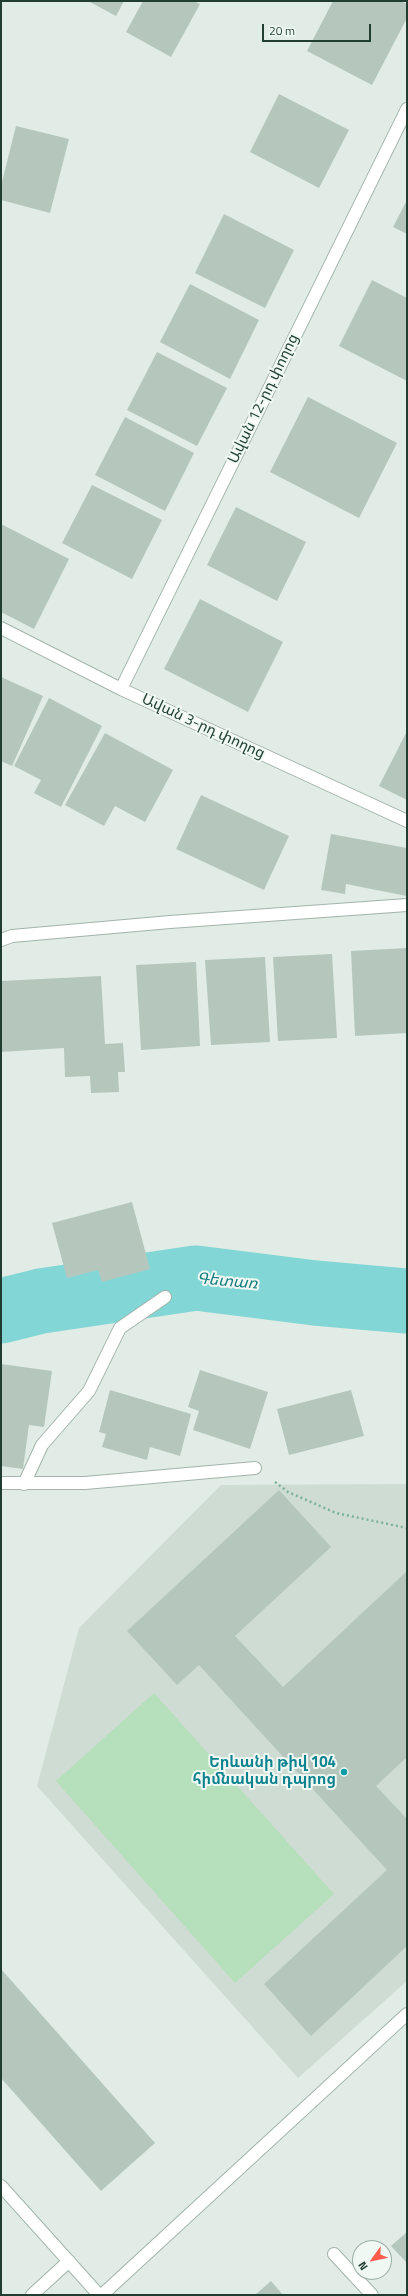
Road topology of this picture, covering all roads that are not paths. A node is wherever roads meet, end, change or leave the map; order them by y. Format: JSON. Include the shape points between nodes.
{"nodes":[{"id":1,"x":407,"y":109,"type":"edge"},
{"id":2,"x":1,"y":628,"type":"edge"},
{"id":3,"x":121,"y":689,"type":"junction"},
{"id":4,"x":407,"y":821,"type":"edge"},
{"id":5,"x":407,"y":905,"type":"edge"},
{"id":6,"x":1,"y":940,"type":"edge"},
{"id":7,"x":165,"y":1297,"type":"dead end"},
{"id":8,"x":255,"y":1468,"type":"road end"},
{"id":9,"x":1,"y":1483,"type":"edge"},
{"id":10,"x":24,"y":1484,"type":"junction"},
{"id":11,"x":407,"y":2014,"type":"edge"},
{"id":12,"x":1,"y":2186,"type":"edge"},
{"id":13,"x":334,"y":2254,"type":"dead end"},
{"id":14,"x":69,"y":2261,"type":"junction"},
{"id":15,"x":32,"y":2295,"type":"edge"},
{"id":16,"x":100,"y":2295,"type":"edge"},
{"id":17,"x":372,"y":2295,"type":"edge"}],
"edges":[{"from":1,"to":3,"type":"street","name":"Ավան 12-րդ փողոց"},
{"from":2,"to":3,"type":"street","name":"Ավան 3-րդ փողոց"},
{"from":3,"to":4,"type":"street","name":"Ավան 3-րդ փողոց"},
{"from":5,"to":6,"type":"street","via":[[170,922],[12,936]]},
{"from":7,"to":10,"type":"street","via":[[120,1328],[89,1391],[42,1445]]},
{"from":8,"to":10,"type":"street","via":[[85,1483]]},
{"from":9,"to":10,"type":"street"},
{"from":11,"to":16,"type":"street"},
{"from":12,"to":14,"type":"street"},
{"from":13,"to":17,"type":"street"},
{"from":14,"to":15,"type":"street"},
{"from":14,"to":16,"type":"street"}]}
